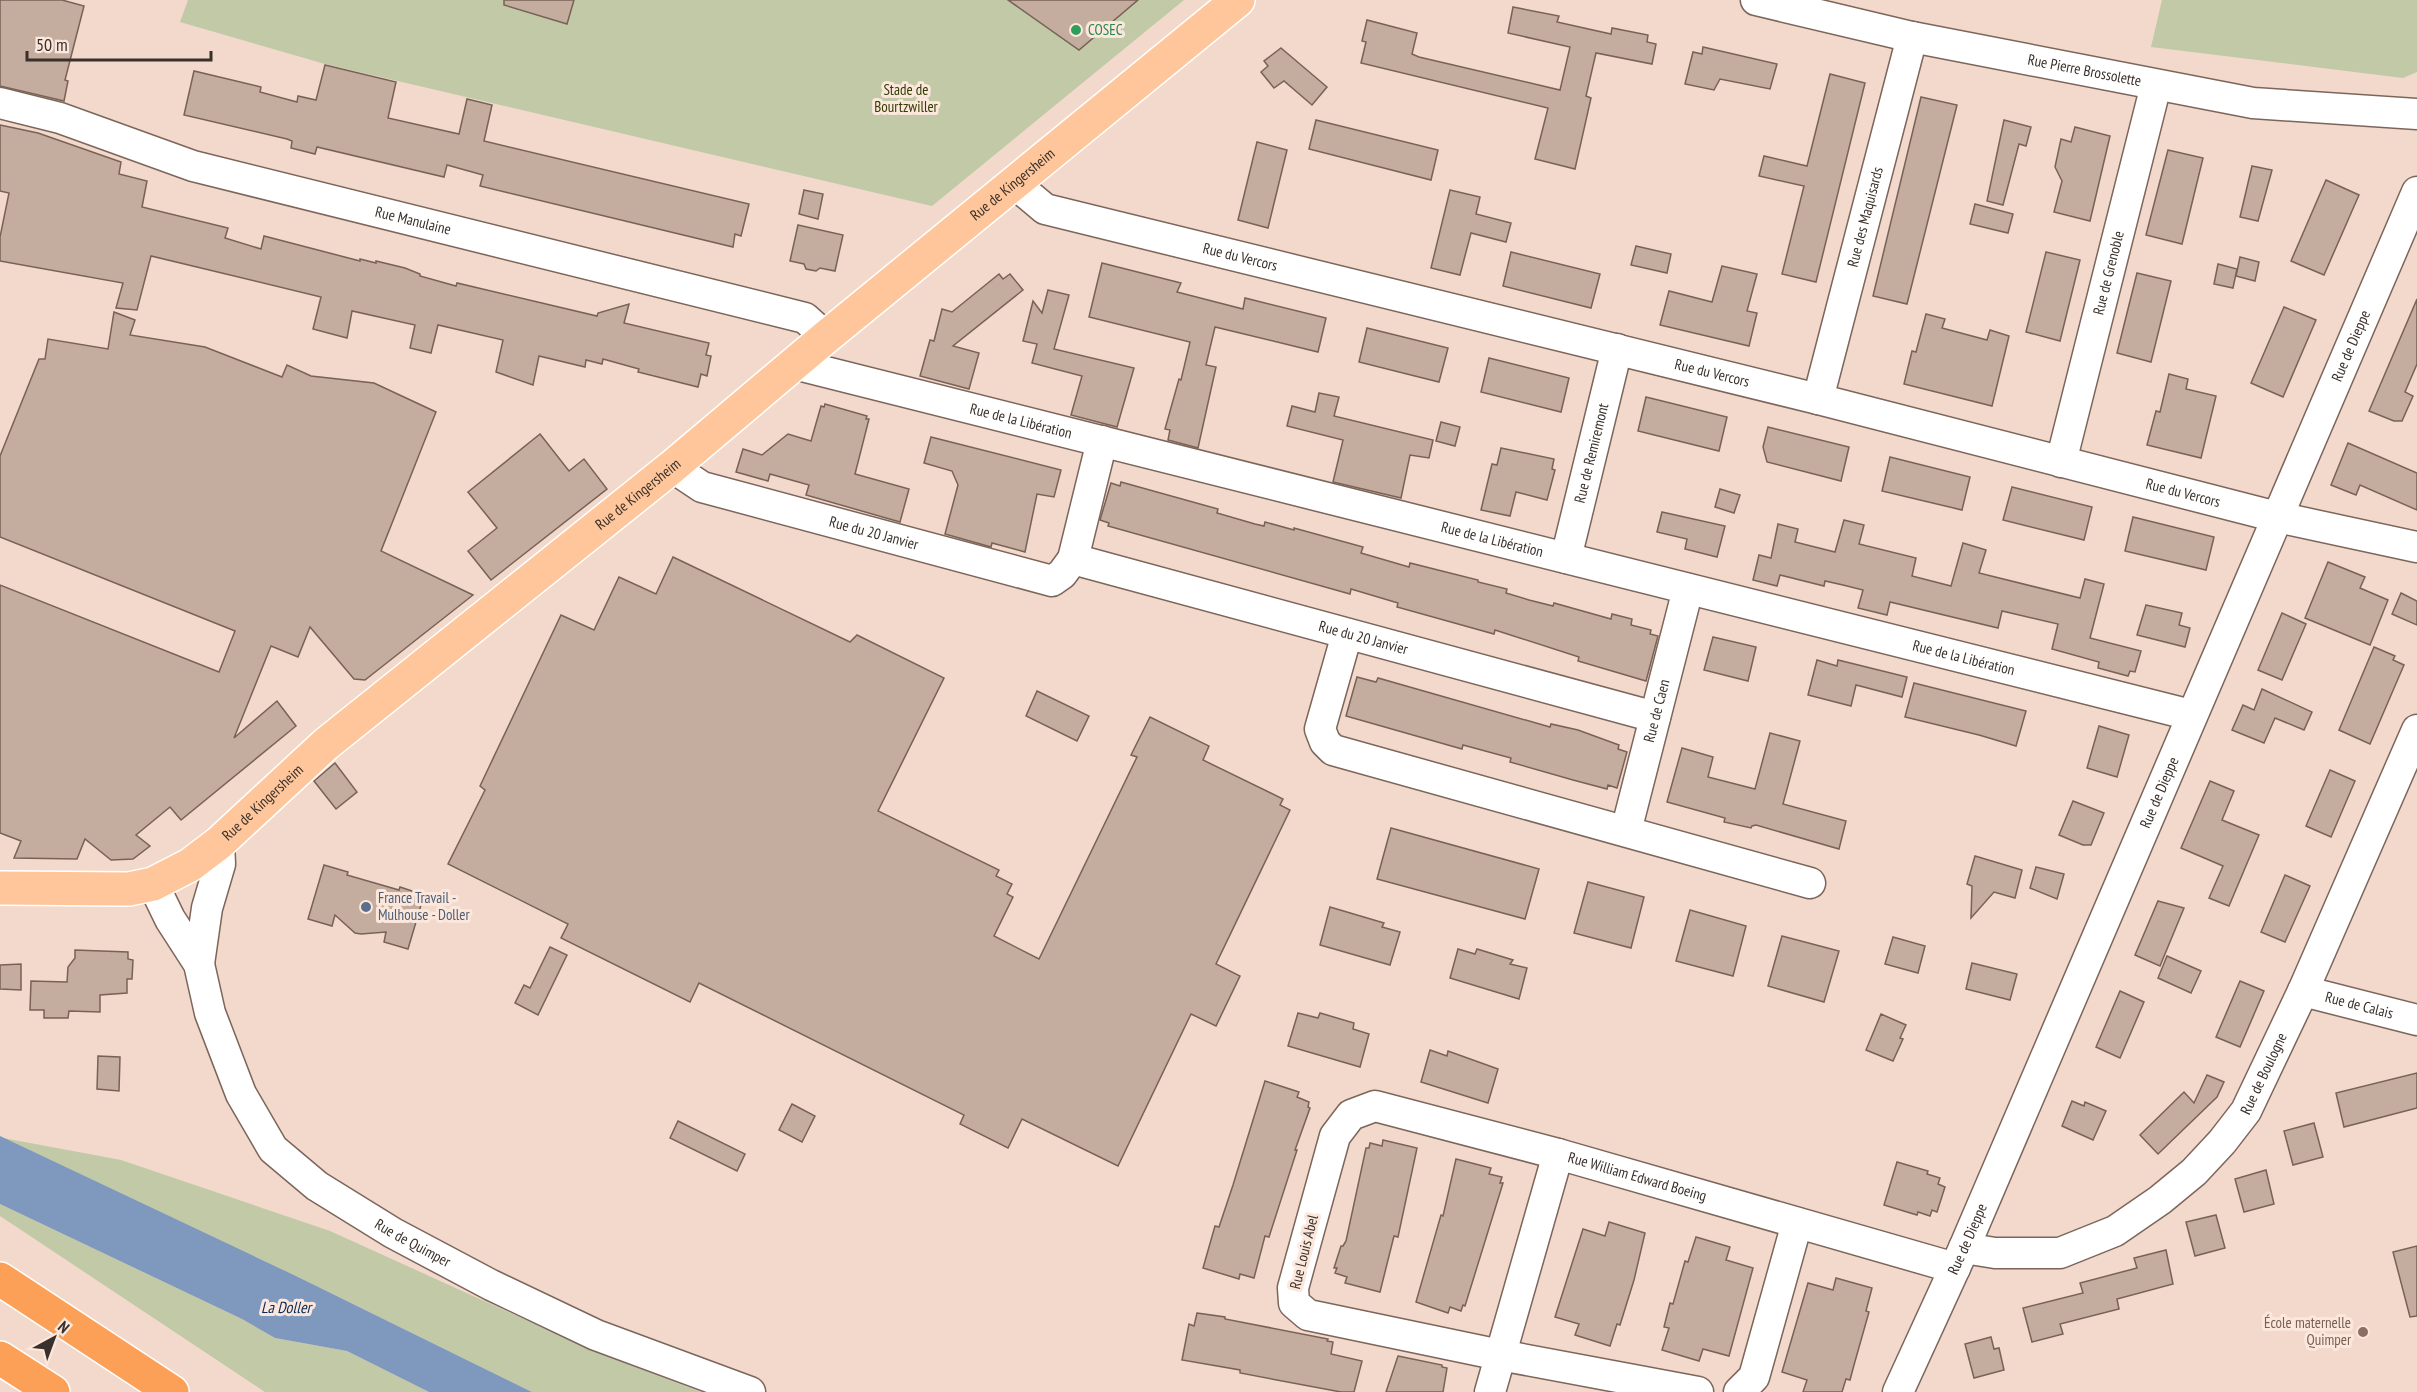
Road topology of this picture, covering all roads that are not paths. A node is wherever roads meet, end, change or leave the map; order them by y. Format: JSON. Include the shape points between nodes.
{"nodes":[{"id":1,"x":1238,"y":0,"type":"edge"},
{"id":2,"x":1756,"y":0,"type":"edge"},
{"id":3,"x":1912,"y":37,"type":"junction"},
{"id":4,"x":2156,"y":85,"type":"junction"},
{"id":5,"x":0,"y":104,"type":"edge"},
{"id":6,"x":2417,"y":114,"type":"edge"},
{"id":7,"x":1015,"y":184,"type":"junction"},
{"id":8,"x":2417,"y":192,"type":"edge"},
{"id":9,"x":826,"y":337,"type":"junction"},
{"id":10,"x":1617,"y":349,"type":"junction"},
{"id":11,"x":794,"y":364,"type":"junction"},
{"id":12,"x":1818,"y":399,"type":"junction"},
{"id":13,"x":1102,"y":441,"type":"junction"},
{"id":14,"x":2061,"y":462,"type":"junction"},
{"id":15,"x":672,"y":467,"type":"junction"},
{"id":16,"x":2277,"y":517,"type":"junction"},
{"id":17,"x":2417,"y":547,"type":"edge"},
{"id":18,"x":1566,"y":558,"type":"junction"},
{"id":19,"x":1073,"y":559,"type":"junction"},
{"id":20,"x":1688,"y":589,"type":"junction"},
{"id":21,"x":1347,"y":634,"type":"junction"},
{"id":22,"x":2191,"y":715,"type":"junction"},
{"id":23,"x":1655,"y":717,"type":"junction"},
{"id":24,"x":2417,"y":730,"type":"edge"},
{"id":25,"x":2406,"y":781,"type":"edge"},
{"id":26,"x":1626,"y":831,"type":"junction"},
{"id":27,"x":219,"y":843,"type":"junction"},
{"id":28,"x":1810,"y":883,"type":"dead end"},
{"id":29,"x":153,"y":884,"type":"junction"},
{"id":30,"x":0,"y":888,"type":"edge"},
{"id":31,"x":199,"y":964,"type":"junction"},
{"id":32,"x":2303,"y":992,"type":"junction"},
{"id":33,"x":2417,"y":1020,"type":"edge"},
{"id":34,"x":1558,"y":1154,"type":"junction"},
{"id":35,"x":1797,"y":1223,"type":"junction"},
{"id":36,"x":1959,"y":1258,"type":"junction"},
{"id":37,"x":0,"y":1279,"type":"edge"},
{"id":38,"x":1500,"y":1355,"type":"junction"},
{"id":39,"x":0,"y":1358,"type":"edge"},
{"id":40,"x":53,"y":1392,"type":"edge"},
{"id":41,"x":171,"y":1392,"type":"edge"},
{"id":42,"x":750,"y":1392,"type":"edge"},
{"id":43,"x":1490,"y":1392,"type":"edge"},
{"id":44,"x":1698,"y":1392,"type":"edge"},
{"id":45,"x":1739,"y":1392,"type":"edge"},
{"id":46,"x":1898,"y":1392,"type":"edge"}],
"edges":[{"from":1,"to":7,"type":"main road","name":"Rue de Kingersheim"},
{"from":2,"to":3,"type":"street","name":"Rue Pierre Brossolette"},
{"from":3,"to":4,"type":"street","name":"Rue Pierre Brossolette"},
{"from":3,"to":12,"type":"street","name":"Rue des Maquisards"},
{"from":4,"to":6,"type":"street","name":"Rue Pierre Brossolette","via":[[2253,104]]},
{"from":4,"to":14,"type":"street","name":"Rue de Grenoble"},
{"from":5,"to":9,"type":"street","name":"Rue Manulaine","via":[[60,118],[193,166],[805,318]]},
{"from":7,"to":9,"type":"main road","name":"Rue de Kingersheim"},
{"from":7,"to":10,"type":"street","name":"Rue du Vercors","via":[[1045,209]]},
{"from":8,"to":16,"type":"street","name":"Rue de Dieppe"},
{"from":9,"to":11,"type":"main road","name":"Rue de Kingersheim"},
{"from":10,"to":12,"type":"street","name":"Rue du Vercors"},
{"from":10,"to":18,"type":"street","name":"Rue de Remiremont"},
{"from":11,"to":13,"type":"street","name":"Rue de la Libération"},
{"from":11,"to":15,"type":"main road","name":"Rue de Kingersheim"},
{"from":12,"to":14,"type":"street","name":"Rue du Vercors"},
{"from":13,"to":18,"type":"street","name":"Rue de la Libération"},
{"from":13,"to":19,"type":"street","name":"Rue du 20 Janvier"},
{"from":14,"to":16,"type":"street","name":"Rue du Vercors"},
{"from":15,"to":19,"type":"street","name":"Rue du 20 Janvier","via":[[702,487],[1052,581]]},
{"from":15,"to":27,"type":"main road","name":"Rue de Kingersheim","via":[[326,744]]},
{"from":16,"to":17,"type":"street","name":"Rue du Vercors"},
{"from":16,"to":22,"type":"street","name":"Rue de Dieppe"},
{"from":18,"to":20,"type":"street","name":"Rue de la Libération"},
{"from":19,"to":21,"type":"street","name":"Rue du 20 Janvier"},
{"from":20,"to":22,"type":"street","name":"Rue de la Libération"},
{"from":20,"to":23,"type":"street","name":"Rue de Caen"},
{"from":21,"to":23,"type":"street","name":"Rue du 20 Janvier"},
{"from":21,"to":26,"type":"street","via":[[1320,729],[1333,750]]},
{"from":22,"to":36,"type":"street","name":"Rue de Dieppe"},
{"from":23,"to":26,"type":"street","name":"Rue de Caen"},
{"from":24,"to":25,"type":"street","name":"Rue de Boulogne"},
{"from":25,"to":32,"type":"street","name":"Rue de Boulogne"},
{"from":26,"to":28,"type":"street"},
{"from":27,"to":29,"type":"main road","name":"Rue de Kingersheim","via":[[189,866]]},
{"from":27,"to":31,"type":"street","name":"Rue de Quimper","via":[[220,864],[207,908]]},
{"from":29,"to":30,"type":"main road","name":"Rue de Kingersheim","via":[[107,890]]},
{"from":29,"to":31,"type":"street","name":"Rue de Quimper"},
{"from":31,"to":42,"type":"street","name":"Rue de Quimper","via":[[210,1012],[241,1094],[273,1149],[317,1186],[393,1233],[491,1285],[586,1330]]},
{"from":32,"to":33,"type":"street","name":"Rue de Calais"},
{"from":32,"to":36,"type":"street","name":"Rue de Boulogne","via":[[2246,1111],[2194,1172],[2160,1200],[2115,1231],[2060,1253],[1995,1253]]},
{"from":34,"to":35,"type":"street","name":"Rue William Edward Boeing"},
{"from":34,"to":38,"type":"street","name":"Rue William Edward Boeing"},
{"from":34,"to":38,"type":"street","name":"Rue Louis Abel","via":[[1375,1106],[1351,1115],[1335,1136],[1293,1288],[1294,1303],[1308,1315]]},
{"from":35,"to":36,"type":"street","name":"Rue William Edward Boeing"},
{"from":35,"to":45,"type":"street","via":[[1754,1377]]},
{"from":36,"to":46,"type":"street","name":"Rue de Dieppe"},
{"from":37,"to":41,"type":"highway"},
{"from":38,"to":43,"type":"street","name":"Rue William Edward Boeing"},
{"from":38,"to":44,"type":"street","name":"Rue Louis Abel"},
{"from":39,"to":40,"type":"highway"}]}
